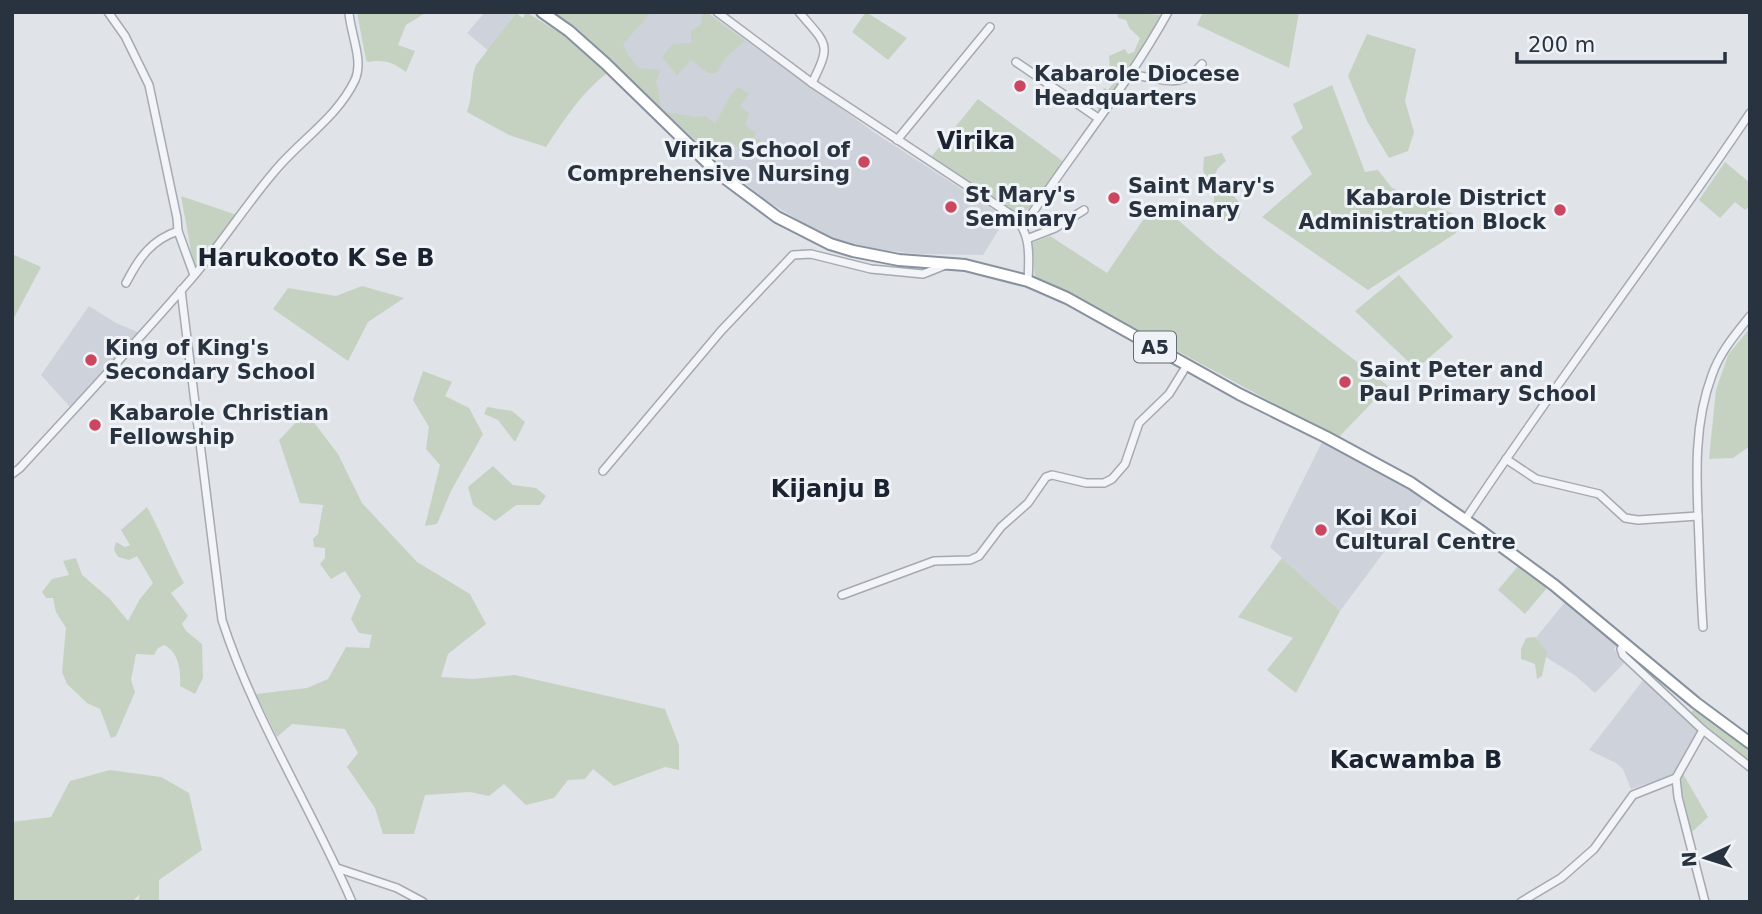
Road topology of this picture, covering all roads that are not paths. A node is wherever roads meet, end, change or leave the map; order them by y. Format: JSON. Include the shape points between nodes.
{"nodes":[{"id":1,"x":108,"y":12,"type":"edge"},
{"id":2,"x":349,"y":12,"type":"edge"},
{"id":3,"x":542,"y":12,"type":"edge"},
{"id":4,"x":717,"y":12,"type":"edge"},
{"id":5,"x":799,"y":12,"type":"edge"},
{"id":6,"x":1168,"y":12,"type":"edge"},
{"id":7,"x":990,"y":27,"type":"dead end"},
{"id":8,"x":1016,"y":62,"type":"dead end"},
{"id":9,"x":1202,"y":64,"type":"dead end"},
{"id":10,"x":1131,"y":75,"type":"junction"},
{"id":11,"x":812,"y":83,"type":"junction"},
{"id":12,"x":1750,"y":113,"type":"edge"},
{"id":13,"x":1098,"y":118,"type":"junction"},
{"id":14,"x":897,"y":140,"type":"junction"},
{"id":15,"x":1084,"y":210,"type":"dead end"},
{"id":16,"x":1023,"y":228,"type":"junction"},
{"id":17,"x":178,"y":231,"type":"junction"},
{"id":18,"x":1027,"y":239,"type":"junction"},
{"id":19,"x":949,"y":263,"type":"junction"},
{"id":20,"x":194,"y":275,"type":"junction"},
{"id":21,"x":1028,"y":281,"type":"junction"},
{"id":22,"x":126,"y":283,"type":"dead end"},
{"id":23,"x":181,"y":290,"type":"junction"},
{"id":24,"x":1750,"y":316,"type":"edge"},
{"id":25,"x":1187,"y":365,"type":"junction"},
{"id":26,"x":1506,"y":459,"type":"junction"},
{"id":27,"x":603,"y":471,"type":"dead end"},
{"id":28,"x":12,"y":474,"type":"edge"},
{"id":29,"x":1698,"y":516,"type":"junction"},
{"id":30,"x":1465,"y":520,"type":"junction"},
{"id":31,"x":842,"y":595,"type":"dead end"},
{"id":32,"x":1703,"y":628,"type":"dead end"},
{"id":33,"x":1624,"y":643,"type":"junction"},
{"id":34,"x":1703,"y":730,"type":"junction"},
{"id":35,"x":1750,"y":743,"type":"edge"},
{"id":36,"x":1750,"y":767,"type":"edge"},
{"id":37,"x":1676,"y":778,"type":"junction"},
{"id":38,"x":337,"y":868,"type":"junction"},
{"id":39,"x":352,"y":902,"type":"edge"},
{"id":40,"x":423,"y":902,"type":"edge"},
{"id":41,"x":1521,"y":902,"type":"edge"},
{"id":42,"x":1705,"y":902,"type":"edge"}],
"edges":[{"from":1,"to":17,"type":"street","via":[[149,85]]},
{"from":2,"to":20,"type":"street","via":[[358,65],[355,80],[331,114],[269,178]]},
{"from":3,"to":19,"type":"highway","number":"A5","via":[[597,55],[718,173],[777,217],[853,251]]},
{"from":4,"to":11,"type":"street"},
{"from":5,"to":11,"type":"street","via":[[826,50]]},
{"from":6,"to":10,"type":"street"},
{"from":7,"to":14,"type":"street"},
{"from":8,"to":13,"type":"street"},
{"from":9,"to":10,"type":"street","via":[[1174,82]]},
{"from":10,"to":13,"type":"street"},
{"from":11,"to":14,"type":"street"},
{"from":12,"to":26,"type":"street"},
{"from":13,"to":16,"type":"street"},
{"from":14,"to":16,"type":"street","via":[[1013,216]]},
{"from":15,"to":18,"type":"street"},
{"from":16,"to":18,"type":"street"},
{"from":17,"to":20,"type":"street"},
{"from":17,"to":22,"type":"street","via":[[147,248]]},
{"from":18,"to":21,"type":"street"},
{"from":19,"to":21,"type":"highway","number":"A5"},
{"from":19,"to":27,"type":"street","via":[[923,274],[871,269],[811,254],[793,255],[721,331]]},
{"from":20,"to":23,"type":"street"},
{"from":21,"to":25,"type":"highway","number":"A5","via":[[1068,298]]},
{"from":23,"to":28,"type":"street"},
{"from":23,"to":38,"type":"street","via":[[222,620],[286,771]]},
{"from":24,"to":29,"type":"street","via":[[1719,358],[1706,392],[1697,460]]},
{"from":25,"to":30,"type":"highway","number":"A5","via":[[1411,483]]},
{"from":25,"to":31,"type":"street","via":[[1169,394],[1139,423],[1125,464],[1112,479],[1095,483],[1046,477],[979,556],[933,561]]},
{"from":26,"to":29,"type":"street","via":[[1536,479],[1599,494],[1625,518]]},
{"from":26,"to":30,"type":"street"},
{"from":29,"to":32,"type":"street"},
{"from":30,"to":33,"type":"highway","number":"A5"},
{"from":33,"to":34,"type":"street","via":[[1623,655]]},
{"from":33,"to":35,"type":"highway","number":"A5"},
{"from":34,"to":36,"type":"street"},
{"from":34,"to":37,"type":"street"},
{"from":37,"to":41,"type":"street","via":[[1633,795],[1594,849],[1561,878]]},
{"from":37,"to":42,"type":"street"},
{"from":38,"to":39,"type":"street"},
{"from":38,"to":40,"type":"street"}]}
